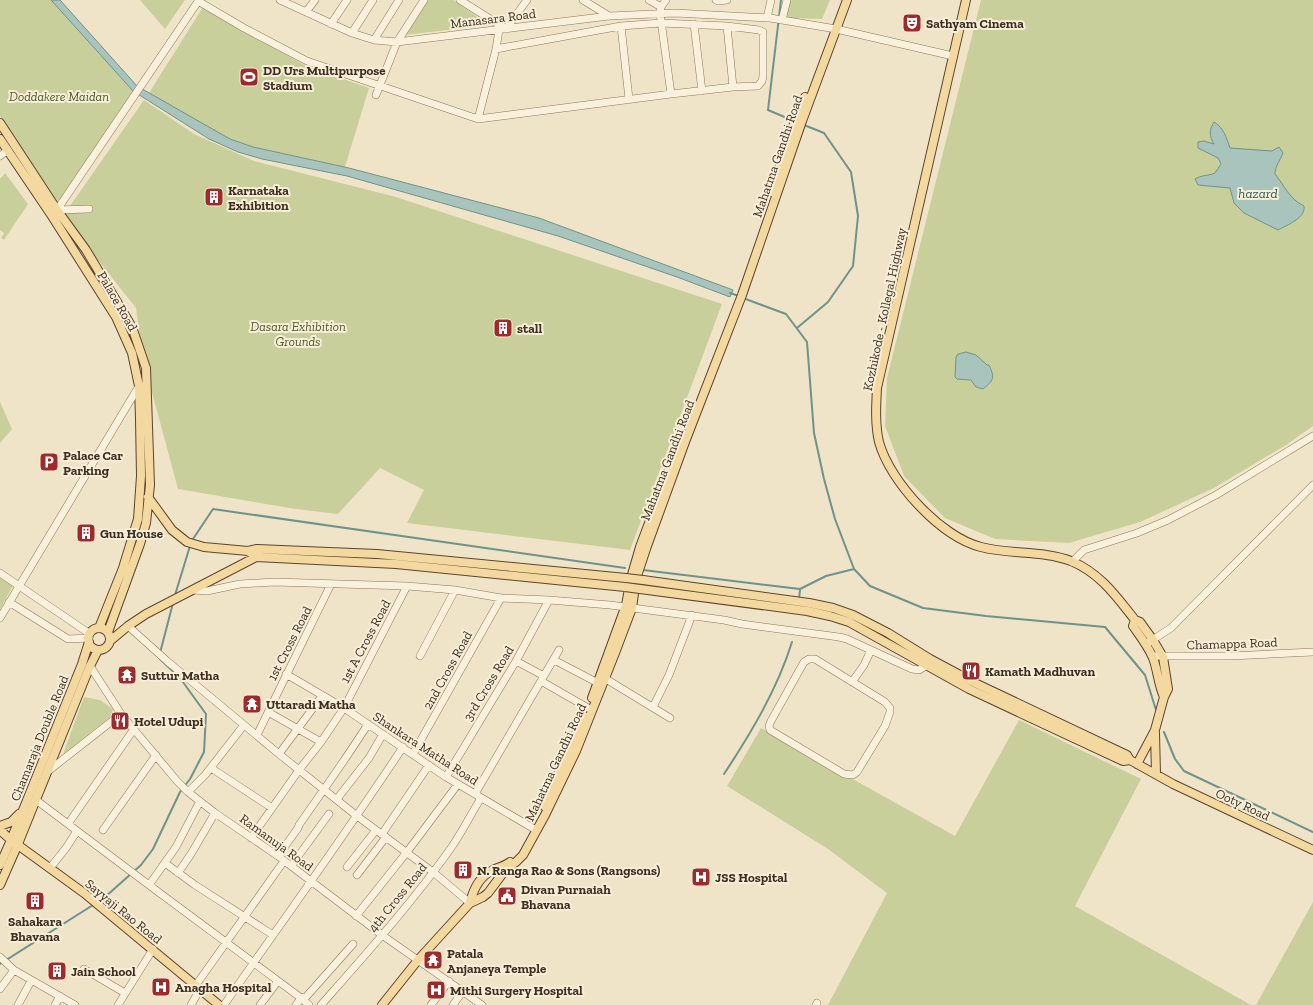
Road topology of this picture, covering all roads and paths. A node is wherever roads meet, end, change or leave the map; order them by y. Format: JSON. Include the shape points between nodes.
{"nodes":[{"id":1,"x":199,"y":0,"type":"edge"},
{"id":2,"x":315,"y":0,"type":"edge"},
{"id":3,"x":347,"y":0,"type":"edge"},
{"id":4,"x":373,"y":0,"type":"edge"},
{"id":5,"x":399,"y":0,"type":"edge"},
{"id":6,"x":424,"y":0,"type":"edge"},
{"id":7,"x":460,"y":0,"type":"edge"},
{"id":8,"x":583,"y":0,"type":"edge"},
{"id":9,"x":649,"y":0,"type":"edge"},
{"id":10,"x":666,"y":0,"type":"edge"},
{"id":11,"x":727,"y":0,"type":"edge"},
{"id":12,"x":771,"y":0,"type":"edge"},
{"id":13,"x":787,"y":0,"type":"edge"},
{"id":14,"x":841,"y":0,"type":"edge"},
{"id":15,"x":847,"y":0,"type":"edge"},
{"id":16,"x":966,"y":0,"type":"edge"},
{"id":17,"x":286,"y":1,"type":"edge"},
{"id":18,"x":524,"y":1,"type":"edge"},
{"id":19,"x":717,"y":1,"type":"edge"},
{"id":20,"x":660,"y":10,"type":"junction"},
{"id":21,"x":306,"y":12,"type":"junction"},
{"id":22,"x":609,"y":16,"type":"junction"},
{"id":23,"x":768,"y":18,"type":"junction"},
{"id":24,"x":782,"y":20,"type":"junction"},
{"id":25,"x":661,"y":23,"type":"junction"},
{"id":26,"x":331,"y":24,"type":"junction"},
{"id":27,"x":694,"y":24,"type":"junction"},
{"id":28,"x":621,"y":26,"type":"junction"},
{"id":29,"x":727,"y":26,"type":"junction"},
{"id":30,"x":506,"y":29,"type":"junction"},
{"id":31,"x":833,"y":29,"type":"junction"},
{"id":32,"x":499,"y":30,"type":"junction"},
{"id":33,"x":352,"y":33,"type":"junction"},
{"id":34,"x":374,"y":40,"type":"junction"},
{"id":35,"x":397,"y":42,"type":"junction"},
{"id":36,"x":496,"y":49,"type":"junction"},
{"id":37,"x":953,"y":56,"type":"junction"},
{"id":38,"x":379,"y":86,"type":"junction"},
{"id":39,"x":733,"y":87,"type":"junction"},
{"id":40,"x":702,"y":91,"type":"junction"},
{"id":41,"x":671,"y":94,"type":"junction"},
{"id":42,"x":376,"y":95,"type":"dead end"},
{"id":43,"x":629,"y":99,"type":"junction"},
{"id":44,"x":478,"y":119,"type":"junction"},
{"id":45,"x":0,"y":124,"type":"edge"},
{"id":46,"x":0,"y":139,"type":"edge"},
{"id":47,"x":8,"y":150,"type":"junction"},
{"id":48,"x":0,"y":156,"type":"edge"},
{"id":49,"x":89,"y":209,"type":"dead end"},
{"id":50,"x":57,"y":210,"type":"junction"},
{"id":51,"x":139,"y":386,"type":"junction"},
{"id":52,"x":1313,"y":436,"type":"edge"},
{"id":53,"x":1313,"y":485,"type":"edge"},
{"id":54,"x":148,"y":497,"type":"junction"},
{"id":55,"x":254,"y":552,"type":"junction"},
{"id":56,"x":1072,"y":562,"type":"junction"},
{"id":57,"x":0,"y":573,"type":"edge"},
{"id":58,"x":331,"y":584,"type":"junction"},
{"id":59,"x":19,"y":585,"type":"junction"},
{"id":60,"x":407,"y":586,"type":"junction"},
{"id":61,"x":193,"y":590,"type":"junction"},
{"id":62,"x":455,"y":590,"type":"junction"},
{"id":63,"x":501,"y":598,"type":"junction"},
{"id":64,"x":549,"y":600,"type":"junction"},
{"id":65,"x":9,"y":602,"type":"junction"},
{"id":66,"x":629,"y":608,"type":"junction"},
{"id":67,"x":692,"y":615,"type":"junction"},
{"id":68,"x":0,"y":618,"type":"edge"},
{"id":69,"x":128,"y":626,"type":"junction"},
{"id":70,"x":99,"y":628,"type":"junction"},
{"id":71,"x":108,"y":632,"type":"junction"},
{"id":72,"x":89,"y":638,"type":"junction"},
{"id":73,"x":110,"y":641,"type":"junction"},
{"id":74,"x":1149,"y":642,"type":"junction"},
{"id":75,"x":98,"y":650,"type":"junction"},
{"id":76,"x":559,"y":650,"type":"dead end"},
{"id":77,"x":871,"y":650,"type":"junction"},
{"id":78,"x":1313,"y":652,"type":"edge"},
{"id":79,"x":420,"y":656,"type":"dead end"},
{"id":80,"x":1153,"y":656,"type":"junction"},
{"id":81,"x":1162,"y":657,"type":"junction"},
{"id":82,"x":554,"y":660,"type":"junction"},
{"id":83,"x":516,"y":661,"type":"junction"},
{"id":84,"x":90,"y":666,"type":"junction"},
{"id":85,"x":926,"y":666,"type":"junction"},
{"id":86,"x":286,"y":674,"type":"junction"},
{"id":87,"x":542,"y":679,"type":"junction"},
{"id":88,"x":606,"y":679,"type":"junction"},
{"id":89,"x":852,"y":682,"type":"junction"},
{"id":90,"x":598,"y":683,"type":"junction"},
{"id":91,"x":322,"y":696,"type":"junction"},
{"id":92,"x":1164,"y":697,"type":"junction"},
{"id":93,"x":653,"y":707,"type":"junction"},
{"id":94,"x":344,"y":708,"type":"junction"},
{"id":95,"x":588,"y":708,"type":"junction"},
{"id":96,"x":268,"y":712,"type":"junction"},
{"id":97,"x":121,"y":714,"type":"junction"},
{"id":98,"x":670,"y":718,"type":"dead end"},
{"id":99,"x":368,"y":724,"type":"junction"},
{"id":100,"x":244,"y":725,"type":"junction"},
{"id":101,"x":134,"y":729,"type":"junction"},
{"id":102,"x":298,"y":729,"type":"junction"},
{"id":103,"x":1155,"y":730,"type":"junction"},
{"id":104,"x":383,"y":734,"type":"junction"},
{"id":105,"x":257,"y":735,"type":"junction"},
{"id":106,"x":321,"y":742,"type":"junction"},
{"id":107,"x":402,"y":748,"type":"junction"},
{"id":108,"x":279,"y":754,"type":"junction"},
{"id":109,"x":413,"y":754,"type":"junction"},
{"id":110,"x":156,"y":756,"type":"junction"},
{"id":111,"x":1133,"y":762,"type":"junction"},
{"id":112,"x":429,"y":765,"type":"junction"},
{"id":113,"x":211,"y":768,"type":"junction"},
{"id":114,"x":299,"y":770,"type":"junction"},
{"id":115,"x":47,"y":772,"type":"junction"},
{"id":116,"x":1156,"y":774,"type":"junction"},
{"id":117,"x":446,"y":777,"type":"junction"},
{"id":118,"x":458,"y":784,"type":"junction"},
{"id":119,"x":324,"y":789,"type":"junction"},
{"id":120,"x":188,"y":792,"type":"junction"},
{"id":121,"x":478,"y":796,"type":"junction"},
{"id":122,"x":36,"y":800,"type":"junction"},
{"id":123,"x":337,"y":800,"type":"junction"},
{"id":124,"x":200,"y":801,"type":"junction"},
{"id":125,"x":24,"y":807,"type":"junction"},
{"id":126,"x":272,"y":808,"type":"junction"},
{"id":127,"x":215,"y":812,"type":"junction"},
{"id":128,"x":329,"y":814,"type":"dead end"},
{"id":129,"x":357,"y":816,"type":"junction"},
{"id":130,"x":68,"y":824,"type":"junction"},
{"id":131,"x":0,"y":826,"type":"edge"},
{"id":132,"x":534,"y":829,"type":"junction"},
{"id":133,"x":0,"y":830,"type":"edge"},
{"id":134,"x":103,"y":830,"type":"dead end"},
{"id":135,"x":376,"y":830,"type":"junction"},
{"id":136,"x":77,"y":831,"type":"junction"},
{"id":137,"x":0,"y":836,"type":"edge"},
{"id":138,"x":384,"y":836,"type":"junction"},
{"id":139,"x":251,"y":838,"type":"junction"},
{"id":140,"x":15,"y":842,"type":"junction"},
{"id":141,"x":1313,"y":850,"type":"edge"},
{"id":142,"x":0,"y":851,"type":"edge"},
{"id":143,"x":407,"y":852,"type":"junction"},
{"id":144,"x":278,"y":856,"type":"junction"},
{"id":145,"x":0,"y":858,"type":"edge"},
{"id":146,"x":284,"y":861,"type":"junction"},
{"id":147,"x":165,"y":863,"type":"junction"},
{"id":148,"x":0,"y":865,"type":"edge"},
{"id":149,"x":291,"y":866,"type":"junction"},
{"id":150,"x":347,"y":867,"type":"dead end"},
{"id":151,"x":50,"y":868,"type":"junction"},
{"id":152,"x":433,"y":872,"type":"junction"},
{"id":153,"x":178,"y":873,"type":"junction"},
{"id":154,"x":357,"y":875,"type":"dead end"},
{"id":155,"x":310,"y":881,"type":"junction"},
{"id":156,"x":0,"y":885,"type":"edge"},
{"id":157,"x":149,"y":885,"type":"junction"},
{"id":158,"x":470,"y":903,"type":"junction"},
{"id":159,"x":244,"y":916,"type":"junction"},
{"id":160,"x":356,"y":916,"type":"junction"},
{"id":161,"x":273,"y":934,"type":"junction"},
{"id":162,"x":382,"y":935,"type":"junction"},
{"id":163,"x":227,"y":942,"type":"junction"},
{"id":164,"x":353,"y":944,"type":"dead end"},
{"id":165,"x":153,"y":949,"type":"junction"},
{"id":166,"x":0,"y":957,"type":"edge"},
{"id":167,"x":418,"y":960,"type":"junction"},
{"id":168,"x":253,"y":963,"type":"junction"},
{"id":169,"x":84,"y":969,"type":"dead end"},
{"id":170,"x":14,"y":970,"type":"junction"},
{"id":171,"x":31,"y":981,"type":"junction"},
{"id":172,"x":278,"y":981,"type":"junction"},
{"id":173,"x":448,"y":981,"type":"junction"},
{"id":174,"x":198,"y":987,"type":"junction"},
{"id":175,"x":0,"y":989,"type":"edge"},
{"id":176,"x":463,"y":991,"type":"junction"},
{"id":177,"x":125,"y":993,"type":"junction"},
{"id":178,"x":60,"y":996,"type":"junction"},
{"id":179,"x":302,"y":998,"type":"junction"},
{"id":180,"x":480,"y":1004,"type":"edge"},
{"id":181,"x":18,"y":1005,"type":"edge"},
{"id":182,"x":55,"y":1005,"type":"edge"},
{"id":183,"x":75,"y":1005,"type":"edge"},
{"id":184,"x":118,"y":1005,"type":"edge"},
{"id":185,"x":191,"y":1005,"type":"edge"},
{"id":186,"x":219,"y":1005,"type":"edge"},
{"id":187,"x":224,"y":1005,"type":"edge"},
{"id":188,"x":260,"y":1005,"type":"edge"},
{"id":189,"x":296,"y":1005,"type":"edge"},
{"id":190,"x":309,"y":1005,"type":"edge"},
{"id":191,"x":321,"y":1005,"type":"edge"},
{"id":192,"x":382,"y":1005,"type":"edge"},
{"id":193,"x":431,"y":1005,"type":"edge"},
{"id":194,"x":453,"y":1005,"type":"edge"}],
"edges":[{"from":1,"to":38,"type":"street","via":[[244,28],[307,60]]},
{"from":1,"to":50,"type":"street"},
{"from":2,"to":21,"type":"street"},
{"from":3,"to":26,"type":"street"},
{"from":4,"to":33,"type":"street"},
{"from":5,"to":34,"type":"street"},
{"from":6,"to":35,"type":"street"},
{"from":7,"to":30,"type":"street"},
{"from":8,"to":22,"type":"street"},
{"from":9,"to":20,"type":"street"},
{"from":10,"to":20,"type":"street"},
{"from":11,"to":19,"type":"street"},
{"from":12,"to":23,"type":"street"},
{"from":13,"to":24,"type":"street"},
{"from":14,"to":31,"type":"main road","name":"Mahatma Gandhi Road"},
{"from":15,"to":31,"type":"main road","name":"Mahatma Gandhi Road"},
{"from":16,"to":37,"type":"main road","name":"Kozhikode - Kollegal Highway"},
{"from":17,"to":21,"type":"street","name":"Manasara Road"},
{"from":18,"to":30,"type":"street"},
{"from":20,"to":22,"type":"street","name":"Manasara Road"},
{"from":20,"to":23,"type":"street","name":"Manasara Road"},
{"from":20,"to":25,"type":"street"},
{"from":21,"to":26,"type":"street","name":"Manasara Road"},
{"from":22,"to":30,"type":"street","name":"Manasara Road"},
{"from":23,"to":24,"type":"street","name":"Manasara Road"},
{"from":24,"to":31,"type":"street","name":"Manasara Road"},
{"from":25,"to":27,"type":"street"},
{"from":25,"to":28,"type":"street"},
{"from":25,"to":41,"type":"street"},
{"from":26,"to":33,"type":"street","name":"Manasara Road"},
{"from":27,"to":29,"type":"street"},
{"from":27,"to":40,"type":"street"},
{"from":28,"to":36,"type":"street"},
{"from":28,"to":43,"type":"street"},
{"from":29,"to":39,"type":"street"},
{"from":29,"to":39,"type":"street","via":[[763,32],[763,76],[760,84]]},
{"from":30,"to":32,"type":"street","name":"Manasara Road"},
{"from":31,"to":37,"type":"street","name":"Manasara Road"},
{"from":31,"to":66,"type":"main road","name":"Mahatma Gandhi Road","via":[[795,130],[738,298],[642,541],[631,578]]},
{"from":32,"to":35,"type":"street","name":"Manasara Road"},
{"from":32,"to":36,"type":"street"},
{"from":33,"to":34,"type":"street","name":"Manasara Road"},
{"from":34,"to":35,"type":"street","name":"Manasara Road"},
{"from":35,"to":38,"type":"street"},
{"from":36,"to":44,"type":"street"},
{"from":37,"to":56,"type":"main road","name":"Kozhikode - Kollegal Highway","via":[[877,388],[876,421],[879,442],[888,464],[901,484],[916,502],[953,535],[982,547],[1048,555]]},
{"from":38,"to":42,"type":"street"},
{"from":38,"to":44,"type":"street"},
{"from":39,"to":40,"type":"street"},
{"from":40,"to":41,"type":"street"},
{"from":41,"to":43,"type":"street"},
{"from":43,"to":44,"type":"street"},
{"from":45,"to":50,"type":"main road"},
{"from":46,"to":47,"type":"main road","name":"Palace Road"},
{"from":47,"to":48,"type":"street"},
{"from":47,"to":51,"type":"main road","name":"Palace Road","via":[[116,317],[132,353]]},
{"from":49,"to":50,"type":"street"},
{"from":50,"to":54,"type":"main road","via":[[86,250],[132,327],[141,351],[146,368],[150,485]]},
{"from":51,"to":59,"type":"street"},
{"from":51,"to":70,"type":"main road","name":"Palace Road","via":[[141,476],[138,518],[123,568]]},
{"from":52,"to":56,"type":"street","via":[[1168,520],[1084,550]]},
{"from":53,"to":74,"type":"street","via":[[1171,628]]},
{"from":54,"to":55,"type":"main road","via":[[172,530],[183,540],[198,546]]},
{"from":54,"to":71,"type":"main road","via":[[146,523],[140,544]]},
{"from":55,"to":61,"type":"main road"},
{"from":55,"to":85,"type":"main road","bridge":true,"via":[[625,587],[777,607],[849,622]]},
{"from":55,"to":111,"type":"main road","bridge":true,"via":[[377,554],[626,578],[833,608],[888,633],[975,684],[1127,755]]},
{"from":56,"to":74,"type":"main road","name":"Kozhikode - Kollegal Highway","via":[[1109,587],[1134,620],[1140,622]]},
{"from":57,"to":59,"type":"street"},
{"from":58,"to":60,"type":"street"},
{"from":58,"to":61,"type":"street","via":[[274,582],[240,584],[207,592]]},
{"from":58,"to":86,"type":"street","name":"1st Cross Road"},
{"from":59,"to":65,"type":"street"},
{"from":59,"to":72,"type":"street"},
{"from":60,"to":62,"type":"street"},
{"from":60,"to":94,"type":"street","name":"1st A Cross Road"},
{"from":61,"to":69,"type":"main road"},
{"from":62,"to":63,"type":"street"},
{"from":62,"to":79,"type":"street"},
{"from":63,"to":64,"type":"street"},
{"from":63,"to":109,"type":"street","name":"2nd Cross Road"},
{"from":64,"to":66,"type":"street"},
{"from":64,"to":83,"type":"street","name":"3rd Cross Road"},
{"from":65,"to":68,"type":"street"},
{"from":65,"to":72,"type":"street","via":[[68,639]]},
{"from":66,"to":67,"type":"street"},
{"from":66,"to":88,"type":"main road","name":"Mahatma Gandhi Road"},
{"from":66,"to":90,"type":"main road","name":"Mahatma Gandhi Road"},
{"from":67,"to":77,"type":"street","via":[[833,636],[847,639]]},
{"from":67,"to":93,"type":"street","via":[[669,675]]},
{"from":69,"to":73,"type":"main road"},
{"from":69,"to":100,"type":"street"},
{"from":70,"to":71,"type":"main road"},
{"from":70,"to":72,"type":"main road","via":[[92,631]]},
{"from":71,"to":73,"type":"main road"},
{"from":72,"to":75,"type":"main road","via":[[91,646]]},
{"from":72,"to":125,"type":"main road","name":"Chamaraja Double Road","via":[[82,664]]},
{"from":73,"to":75,"type":"main road","via":[[106,648]]},
{"from":74,"to":80,"type":"main road","name":"Kozhikode - Kollegal Highway"},
{"from":74,"to":81,"type":"main road","name":"Kozhikode - Kollegal Highway"},
{"from":75,"to":84,"type":"main road"},
{"from":76,"to":82,"type":"street","name":"4th Cross Road"},
{"from":77,"to":85,"type":"street","via":[[912,669],[919,670]]},
{"from":77,"to":89,"type":"street"},
{"from":78,"to":81,"type":"street","name":"Chamappa Road"},
{"from":80,"to":81,"type":"street","name":"Chamappa Road"},
{"from":80,"to":92,"type":"main road","name":"Kozhikode - Kollegal Highway"},
{"from":81,"to":92,"type":"main road","name":"Kozhikode - Kollegal Highway","via":[[1168,689]]},
{"from":82,"to":87,"type":"street","name":"4th Cross Road"},
{"from":82,"to":90,"type":"street"},
{"from":83,"to":87,"type":"street"},
{"from":83,"to":117,"type":"street","name":"3rd Cross Road"},
{"from":84,"to":97,"type":"street","name":"Ramanuja Road"},
{"from":84,"to":115,"type":"main road"},
{"from":85,"to":111,"type":"main road","via":[[1038,722],[1123,761]]},
{"from":86,"to":91,"type":"street","name":"Shankara Matha Road"},
{"from":86,"to":96,"type":"street","name":"1st Cross Road"},
{"from":87,"to":95,"type":"street"},
{"from":87,"to":121,"type":"street","name":"4th Cross Road"},
{"from":88,"to":93,"type":"street"},
{"from":88,"to":132,"type":"main road","name":"Mahatma Gandhi Road","via":[[546,815]]},
{"from":89,"to":89,"type":"street","via":[[815,659],[807,660],[771,721],[770,730],[844,774],[853,775],[885,726],[890,708],[885,702]]},
{"from":90,"to":95,"type":"main road","name":"Mahatma Gandhi Road"},
{"from":91,"to":94,"type":"street","name":"Shankara Matha Road"},
{"from":91,"to":102,"type":"street"},
{"from":92,"to":103,"type":"main road","name":"Kozhikode - Kollegal Highway"},
{"from":93,"to":98,"type":"street"},
{"from":94,"to":99,"type":"street","name":"Shankara Matha Road"},
{"from":94,"to":106,"type":"street","name":"1st A Cross Road"},
{"from":95,"to":132,"type":"main road","name":"Mahatma Gandhi Road"},
{"from":96,"to":102,"type":"street"},
{"from":96,"to":105,"type":"street","name":"1st Cross Road"},
{"from":97,"to":101,"type":"street","name":"Ramanuja Road"},
{"from":97,"to":115,"type":"street"},
{"from":99,"to":104,"type":"street","name":"Shankara Matha Road"},
{"from":99,"to":119,"type":"street","via":[[342,766]]},
{"from":100,"to":105,"type":"street"},
{"from":100,"to":113,"type":"street"},
{"from":101,"to":110,"type":"street","name":"Ramanuja Road"},
{"from":101,"to":130,"type":"street"},
{"from":102,"to":106,"type":"street"},
{"from":102,"to":108,"type":"street"},
{"from":103,"to":111,"type":"main road","name":"Kozhikode - Kollegal Highway"},
{"from":103,"to":116,"type":"main road","name":"Kozhikode - Kollegal Highway"},
{"from":104,"to":107,"type":"street","name":"Shankara Matha Road"},
{"from":104,"to":123,"type":"street","via":[[369,758]]},
{"from":105,"to":108,"type":"street"},
{"from":106,"to":114,"type":"street","name":"1st A Cross Road"},
{"from":107,"to":109,"type":"street","name":"Shankara Matha Road"},
{"from":107,"to":129,"type":"street"},
{"from":108,"to":114,"type":"street"},
{"from":109,"to":112,"type":"street","name":"Shankara Matha Road"},
{"from":110,"to":120,"type":"street","name":"Ramanuja Road"},
{"from":110,"to":134,"type":"street"},
{"from":111,"to":116,"type":"main road","name":"Ooty Road"},
{"from":112,"to":117,"type":"street","name":"Shankara Matha Road"},
{"from":112,"to":138,"type":"street"},
{"from":113,"to":120,"type":"street"},
{"from":113,"to":126,"type":"street"},
{"from":114,"to":119,"type":"street"},
{"from":114,"to":126,"type":"street","name":"1st A Cross Road"},
{"from":115,"to":122,"type":"main road"},
{"from":116,"to":141,"type":"main road","name":"Ooty Road"},
{"from":117,"to":118,"type":"street","name":"Shankara Matha Road"},
{"from":118,"to":121,"type":"street","name":"Shankara Matha Road"},
{"from":118,"to":143,"type":"street"},
{"from":119,"to":123,"type":"street"},
{"from":119,"to":144,"type":"street"},
{"from":120,"to":124,"type":"street","name":"Ramanuja Road"},
{"from":121,"to":132,"type":"street","name":"Shankara Matha Road"},
{"from":121,"to":152,"type":"street","name":"4th Cross Road","via":[[452,846]]},
{"from":122,"to":130,"type":"street"},
{"from":122,"to":140,"type":"main road"},
{"from":123,"to":129,"type":"street"},
{"from":124,"to":127,"type":"street","name":"Ramanuja Road"},
{"from":124,"to":147,"type":"street"},
{"from":125,"to":131,"type":"main road","via":[[17,818]]},
{"from":125,"to":140,"type":"main road","name":"Chamaraja Double Road"},
{"from":126,"to":139,"type":"street","name":"1st A Cross Road"},
{"from":127,"to":139,"type":"street","name":"Ramanuja Road"},
{"from":127,"to":153,"type":"street"},
{"from":128,"to":149,"type":"street"},
{"from":129,"to":135,"type":"street"},
{"from":129,"to":155,"type":"street"},
{"from":130,"to":136,"type":"street"},
{"from":132,"to":158,"type":"main road","name":"Mahatma Gandhi Road","via":[[523,855],[506,869],[488,893]]},
{"from":132,"to":158,"type":"main road","name":"Mahatma Gandhi Road","via":[[512,860],[484,876],[472,892]]},
{"from":133,"to":140,"type":"main road","name":"Sayyaji Rao Road"},
{"from":135,"to":138,"type":"street"},
{"from":135,"to":150,"type":"street"},
{"from":136,"to":151,"type":"street"},
{"from":136,"to":157,"type":"street"},
{"from":137,"to":140,"type":"main road","name":"Sayyaji Rao Road"},
{"from":138,"to":143,"type":"street"},
{"from":138,"to":154,"type":"street"},
{"from":139,"to":144,"type":"street","name":"Ramanuja Road"},
{"from":140,"to":148,"type":"main road","name":"Chamaraja Double Road"},
{"from":140,"to":151,"type":"main road","name":"Sayyaji Rao Road"},
{"from":140,"to":156,"type":"main road","name":"Chamaraja Double Road"},
{"from":142,"to":145,"type":"main road"},
{"from":143,"to":152,"type":"street"},
{"from":143,"to":160,"type":"street"},
{"from":144,"to":146,"type":"street","name":"Ramanuja Road"},
{"from":146,"to":149,"type":"street","name":"Ramanuja Road"},
{"from":146,"to":159,"type":"street"},
{"from":147,"to":153,"type":"street"},
{"from":147,"to":157,"type":"street"},
{"from":149,"to":155,"type":"street","name":"Ramanuja Road"},
{"from":151,"to":165,"type":"main road","name":"Sayyaji Rao Road"},
{"from":152,"to":158,"type":"street"},
{"from":152,"to":162,"type":"street","name":"4th Cross Road"},
{"from":153,"to":159,"type":"street"},
{"from":155,"to":160,"type":"street","name":"Ramanuja Road"},
{"from":155,"to":161,"type":"street"},
{"from":157,"to":163,"type":"street"},
{"from":158,"to":167,"type":"main road","name":"Mahatma Gandhi Road"},
{"from":159,"to":161,"type":"street"},
{"from":159,"to":163,"type":"street"},
{"from":160,"to":162,"type":"street","name":"Ramanuja Road"},
{"from":161,"to":168,"type":"street"},
{"from":162,"to":167,"type":"street","name":"Ramanuja Road"},
{"from":162,"to":191,"type":"street","name":"4th Cross Road"},
{"from":163,"to":168,"type":"street"},
{"from":163,"to":174,"type":"street"},
{"from":164,"to":179,"type":"street","via":[[306,998]]},
{"from":165,"to":174,"type":"main road","name":"Sayyaji Rao Road"},
{"from":165,"to":177,"type":"street"},
{"from":166,"to":170,"type":"street"},
{"from":167,"to":173,"type":"street","name":"Ramanuja Road"},
{"from":167,"to":192,"type":"main road","name":"Mahatma Gandhi Road"},
{"from":168,"to":172,"type":"street"},
{"from":168,"to":187,"type":"street"},
{"from":169,"to":177,"type":"street"},
{"from":170,"to":171,"type":"street"},
{"from":170,"to":175,"type":"street"},
{"from":171,"to":178,"type":"street"},
{"from":171,"to":181,"type":"street"},
{"from":172,"to":179,"type":"street"},
{"from":172,"to":188,"type":"street"},
{"from":173,"to":176,"type":"street","name":"Ramanuja Road"},
{"from":173,"to":193,"type":"street"},
{"from":174,"to":185,"type":"street"},
{"from":174,"to":186,"type":"main road","name":"Sayyaji Rao Road"},
{"from":176,"to":180,"type":"street","name":"Ramanuja Road"},
{"from":176,"to":194,"type":"street"},
{"from":177,"to":184,"type":"street"},
{"from":178,"to":182,"type":"street"},
{"from":178,"to":183,"type":"street"},
{"from":179,"to":189,"type":"street"},
{"from":179,"to":190,"type":"street"}]}
